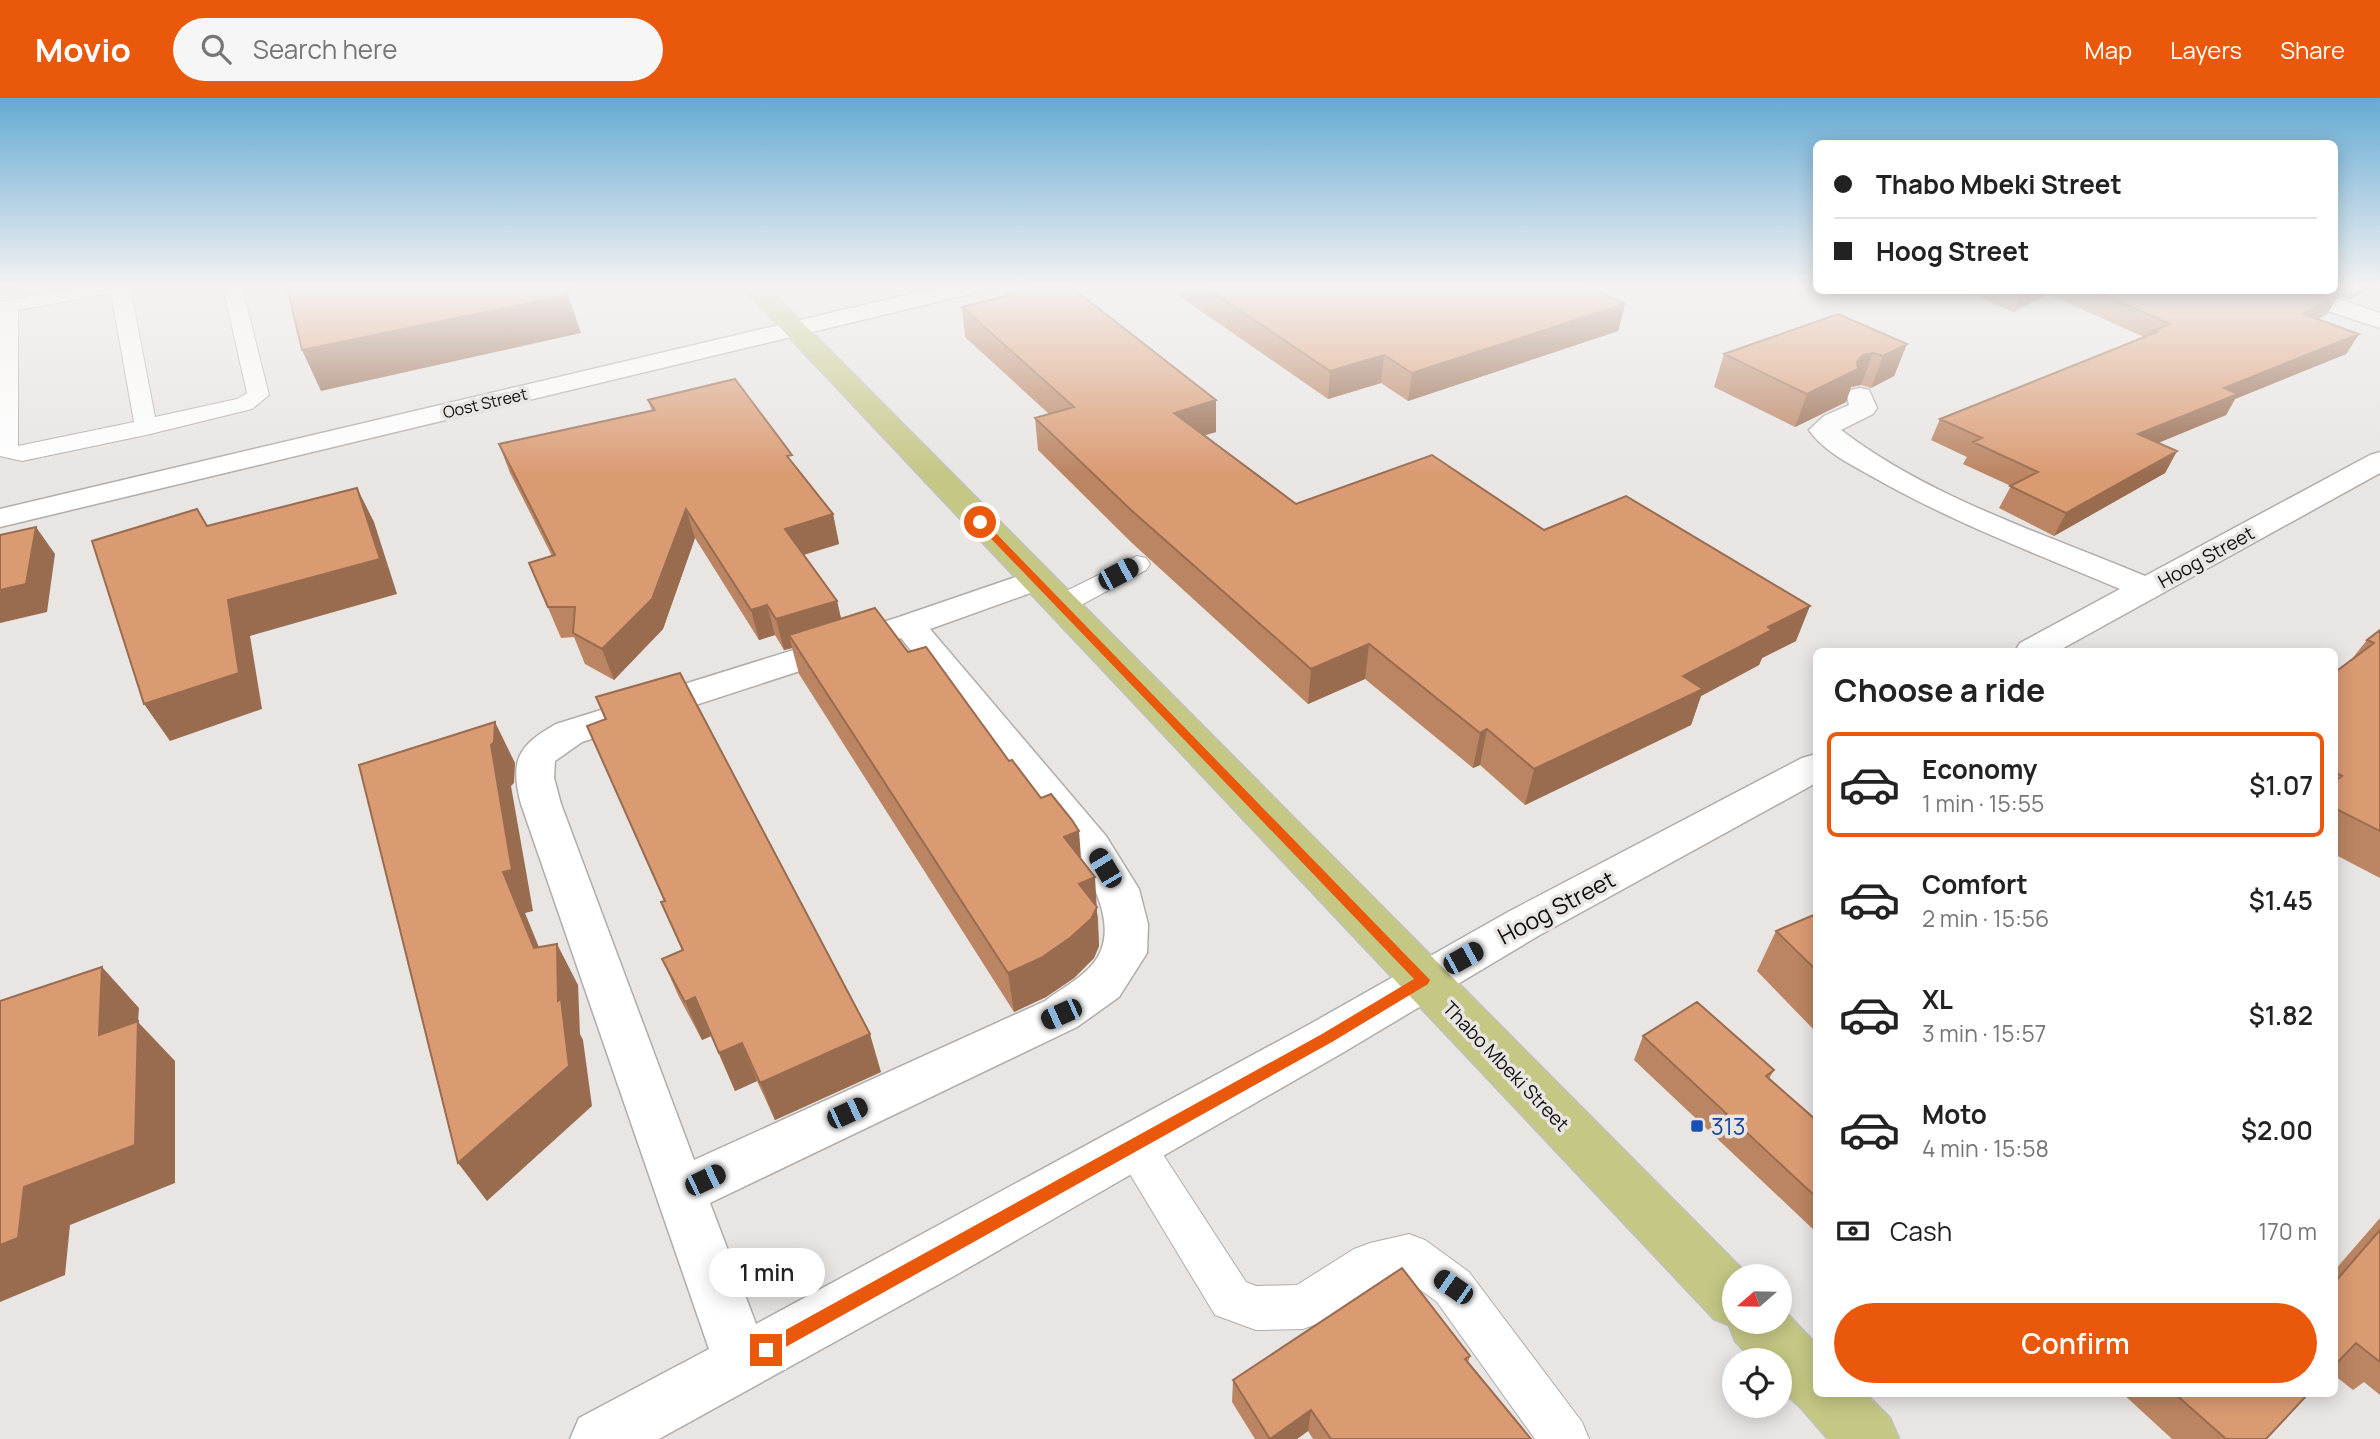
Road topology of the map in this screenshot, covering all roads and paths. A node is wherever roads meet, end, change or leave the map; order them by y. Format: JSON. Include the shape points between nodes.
{"nodes":[{"id":1,"x":4,"y":350,"type":"edge"},
{"id":2,"x":132,"y":350,"type":"edge"},
{"id":3,"x":247,"y":350,"type":"edge"},
{"id":4,"x":708,"y":350,"type":"edge"},
{"id":5,"x":814,"y":350,"type":"edge"},
{"id":6,"x":1860,"y":396,"type":"edge"},
{"id":7,"x":3,"y":400,"type":"edge"},
{"id":8,"x":146,"y":428,"type":"junction"},
{"id":9,"x":2380,"y":461,"type":"edge"},
{"id":10,"x":0,"y":518,"type":"edge"},
{"id":11,"x":1138,"y":564,"type":"dead end"},
{"id":12,"x":2148,"y":589,"type":"junction"},
{"id":13,"x":1048,"y":593,"type":"junction"},
{"id":14,"x":908,"y":625,"type":"junction"},
{"id":15,"x":2038,"y":648,"type":"edge"},
{"id":16,"x":1813,"y":768,"type":"edge"},
{"id":17,"x":1423,"y":980,"type":"junction"},
{"id":18,"x":1134,"y":1146,"type":"junction"},
{"id":19,"x":681,"y":1191,"type":"junction"},
{"id":20,"x":1722,"y":1288,"type":"edge"},
{"id":21,"x":1767,"y":1334,"type":"edge"},
{"id":22,"x":742,"y":1363,"type":"junction"},
{"id":23,"x":1813,"y":1382,"type":"edge"},
{"id":24,"x":1828,"y":1397,"type":"edge"},
{"id":25,"x":600,"y":1439,"type":"edge"},
{"id":26,"x":1565,"y":1439,"type":"edge"},
{"id":27,"x":1869,"y":1439,"type":"edge"}],
"edges":[{"from":1,"to":7,"type":"lane"},
{"from":2,"to":8,"type":"lane"},
{"from":3,"to":8,"type":"lane","via":[[258,395],[244,404]]},
{"from":4,"to":10,"type":"street","name":"Oost Street"},
{"from":5,"to":13,"type":"main road","name":"Thabo Mbeki Street"},
{"from":6,"to":12,"type":"street","via":[[1863,408],[1823,430],[1849,450],[1932,498]]},
{"from":7,"to":8,"type":"lane","via":[[6,451],[13,454]]},
{"from":9,"to":12,"type":"street","name":"Hoog Street"},
{"from":11,"to":13,"type":"lane"},
{"from":12,"to":15,"type":"street","name":"Hoog Street"},
{"from":13,"to":14,"type":"street"},
{"from":13,"to":17,"type":"main road","name":"Thabo Mbeki Street"},
{"from":14,"to":19,"type":"street","via":[[569,733],[544,747],[535,759],[541,804]]},
{"from":14,"to":19,"type":"street","via":[[1092,847],[1118,888],[1126,924],[1125,953],[1103,984],[1061,1014]]},
{"from":16,"to":17,"type":"street","name":"Hoog Street"},
{"from":17,"to":18,"type":"street","name":"Hoog Street"},
{"from":17,"to":20,"type":"main road","name":"Thabo Mbeki Street"},
{"from":18,"to":22,"type":"street","name":"Hoog Street"},
{"from":18,"to":26,"type":"lane","via":[[1231,1299],[1256,1308],[1303,1307],[1370,1264],[1409,1255],[1453,1287]]},
{"from":19,"to":22,"type":"street"},
{"from":21,"to":23,"type":"main road"},
{"from":22,"to":25,"type":"street","name":"Hoog Street"},
{"from":24,"to":27,"type":"main road"}]}
